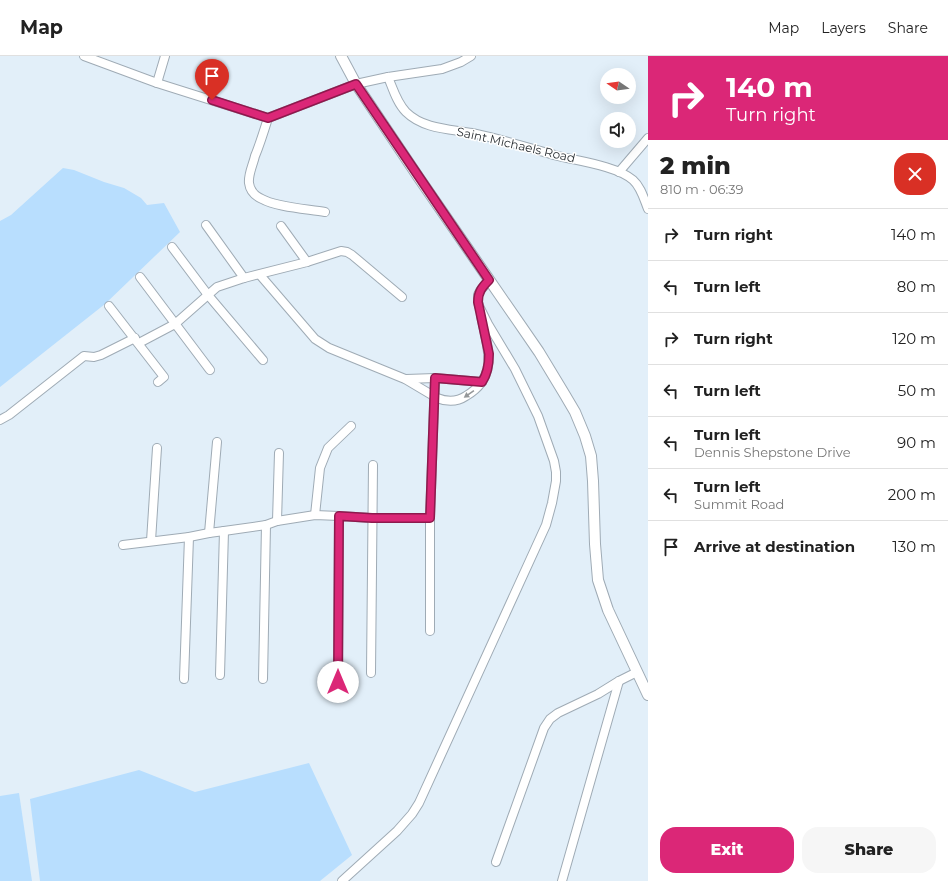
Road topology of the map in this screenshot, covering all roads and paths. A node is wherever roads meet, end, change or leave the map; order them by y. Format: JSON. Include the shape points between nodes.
{"nodes":[{"id":1,"x":84,"y":56,"type":"edge"},
{"id":2,"x":165,"y":56,"type":"edge"},
{"id":3,"x":341,"y":56,"type":"edge"},
{"id":4,"x":471,"y":56,"type":"edge"},
{"id":5,"x":388,"y":77,"type":"junction"},
{"id":6,"x":157,"y":83,"type":"junction"},
{"id":7,"x":356,"y":84,"type":"junction"},
{"id":8,"x":268,"y":118,"type":"junction"},
{"id":9,"x":648,"y":138,"type":"edge"},
{"id":10,"x":619,"y":172,"type":"junction"},
{"id":11,"x":648,"y":209,"type":"edge"},
{"id":12,"x":325,"y":212,"type":"dead end"},
{"id":13,"x":206,"y":225,"type":"dead end"},
{"id":14,"x":281,"y":226,"type":"dead end"},
{"id":15,"x":172,"y":248,"type":"dead end"},
{"id":16,"x":307,"y":262,"type":"junction"},
{"id":17,"x":260,"y":275,"type":"junction"},
{"id":18,"x":140,"y":277,"type":"dead end"},
{"id":19,"x":244,"y":278,"type":"junction"},
{"id":20,"x":489,"y":280,"type":"junction"},
{"id":21,"x":208,"y":295,"type":"junction"},
{"id":22,"x":402,"y":297,"type":"dead end"},
{"id":23,"x":109,"y":306,"type":"dead end"},
{"id":24,"x":479,"y":306,"type":"junction"},
{"id":25,"x":175,"y":324,"type":"junction"},
{"id":26,"x":137,"y":341,"type":"junction"},
{"id":27,"x":264,"y":360,"type":"dead end"},
{"id":28,"x":210,"y":370,"type":"dead end"},
{"id":29,"x":435,"y":378,"type":"junction"},
{"id":30,"x":405,"y":379,"type":"junction"},
{"id":31,"x":158,"y":382,"type":"dead end"},
{"id":32,"x":482,"y":382,"type":"junction"},
{"id":33,"x":434,"y":396,"type":"junction"},
{"id":34,"x":0,"y":420,"type":"edge"},
{"id":35,"x":351,"y":426,"type":"dead end"},
{"id":36,"x":217,"y":442,"type":"dead end"},
{"id":37,"x":157,"y":448,"type":"dead end"},
{"id":38,"x":279,"y":453,"type":"dead end"},
{"id":39,"x":372,"y":465,"type":"dead end"},
{"id":40,"x":315,"y":516,"type":"junction"},
{"id":41,"x":339,"y":516,"type":"junction"},
{"id":42,"x":372,"y":518,"type":"junction"},
{"id":43,"x":430,"y":518,"type":"junction"},
{"id":44,"x":277,"y":521,"type":"junction"},
{"id":45,"x":266,"y":525,"type":"junction"},
{"id":46,"x":224,"y":532,"type":"junction"},
{"id":47,"x":210,"y":533,"type":"junction"},
{"id":48,"x":189,"y":537,"type":"junction"},
{"id":49,"x":151,"y":541,"type":"junction"},
{"id":50,"x":123,"y":545,"type":"dead end"},
{"id":51,"x":430,"y":631,"type":"dead end"},
{"id":52,"x":637,"y":672,"type":"junction"},
{"id":53,"x":371,"y":673,"type":"dead end"},
{"id":54,"x":220,"y":675,"type":"dead end"},
{"id":55,"x":184,"y":679,"type":"dead end"},
{"id":56,"x":263,"y":679,"type":"dead end"},
{"id":57,"x":619,"y":681,"type":"junction"},
{"id":58,"x":338,"y":682,"type":"dead end"},
{"id":59,"x":648,"y":695,"type":"edge"},
{"id":60,"x":496,"y":862,"type":"dead end"},
{"id":61,"x":342,"y":881,"type":"edge"},
{"id":62,"x":562,"y":881,"type":"edge"}],
"edges":[{"from":1,"to":6,"type":"street"},
{"from":2,"to":6,"type":"street"},
{"from":3,"to":7,"type":"street"},
{"from":4,"to":5,"type":"street","via":[[442,69]]},
{"from":5,"to":7,"type":"street"},
{"from":5,"to":10,"type":"street","name":"Saint Michaels Road","via":[[399,104],[407,113],[422,122],[505,141]]},
{"from":6,"to":8,"type":"street"},
{"from":7,"to":8,"type":"street"},
{"from":7,"to":20,"type":"street"},
{"from":8,"to":12,"type":"street","via":[[251,171],[249,181],[252,192],[263,200],[281,205]]},
{"from":9,"to":10,"type":"street"},
{"from":10,"to":11,"type":"street","name":"Saint Michaels Road","via":[[633,180],[640,189]]},
{"from":13,"to":19,"type":"street"},
{"from":14,"to":16,"type":"street"},
{"from":15,"to":21,"type":"street"},
{"from":16,"to":17,"type":"street"},
{"from":16,"to":22,"type":"street","via":[[347,252]]},
{"from":17,"to":19,"type":"street"},
{"from":17,"to":30,"type":"street","via":[[315,339],[330,348]]},
{"from":18,"to":25,"type":"street"},
{"from":19,"to":21,"type":"street","via":[[217,287]]},
{"from":20,"to":24,"type":"street","via":[[478,295]]},
{"from":20,"to":52,"type":"street","via":[[565,394],[585,436],[591,456],[598,580],[608,610]]},
{"from":21,"to":25,"type":"street"},
{"from":21,"to":27,"type":"street"},
{"from":23,"to":26,"type":"street"},
{"from":24,"to":32,"type":"street","via":[[489,354],[486,375]]},
{"from":24,"to":61,"type":"street","via":[[538,416],[556,472],[552,503],[543,532],[419,803],[397,831]]},
{"from":25,"to":26,"type":"street"},
{"from":25,"to":28,"type":"street"},
{"from":26,"to":31,"type":"street","via":[[164,377]]},
{"from":26,"to":34,"type":"street","via":[[94,357],[84,356]]},
{"from":29,"to":30,"type":"street"},
{"from":29,"to":32,"type":"street"},
{"from":29,"to":33,"type":"street"},
{"from":30,"to":33,"type":"street"},
{"from":32,"to":33,"type":"street","one_way":true,"via":[[464,398],[453,401],[441,400]]},
{"from":33,"to":43,"type":"street"},
{"from":35,"to":40,"type":"street","via":[[328,448],[320,468]]},
{"from":36,"to":47,"type":"street"},
{"from":37,"to":49,"type":"street"},
{"from":38,"to":44,"type":"street"},
{"from":39,"to":42,"type":"street"},
{"from":40,"to":41,"type":"street"},
{"from":40,"to":44,"type":"street"},
{"from":41,"to":42,"type":"street"},
{"from":41,"to":58,"type":"street"},
{"from":42,"to":43,"type":"street"},
{"from":42,"to":53,"type":"street"},
{"from":43,"to":51,"type":"street"},
{"from":44,"to":45,"type":"street"},
{"from":45,"to":46,"type":"street"},
{"from":45,"to":56,"type":"street"},
{"from":46,"to":47,"type":"street"},
{"from":46,"to":54,"type":"street"},
{"from":47,"to":48,"type":"street"},
{"from":48,"to":49,"type":"street"},
{"from":48,"to":55,"type":"street"},
{"from":49,"to":50,"type":"street"},
{"from":52,"to":57,"type":"street"},
{"from":52,"to":59,"type":"street"},
{"from":57,"to":60,"type":"street","via":[[558,713],[546,723]]},
{"from":57,"to":62,"type":"street"}]}
